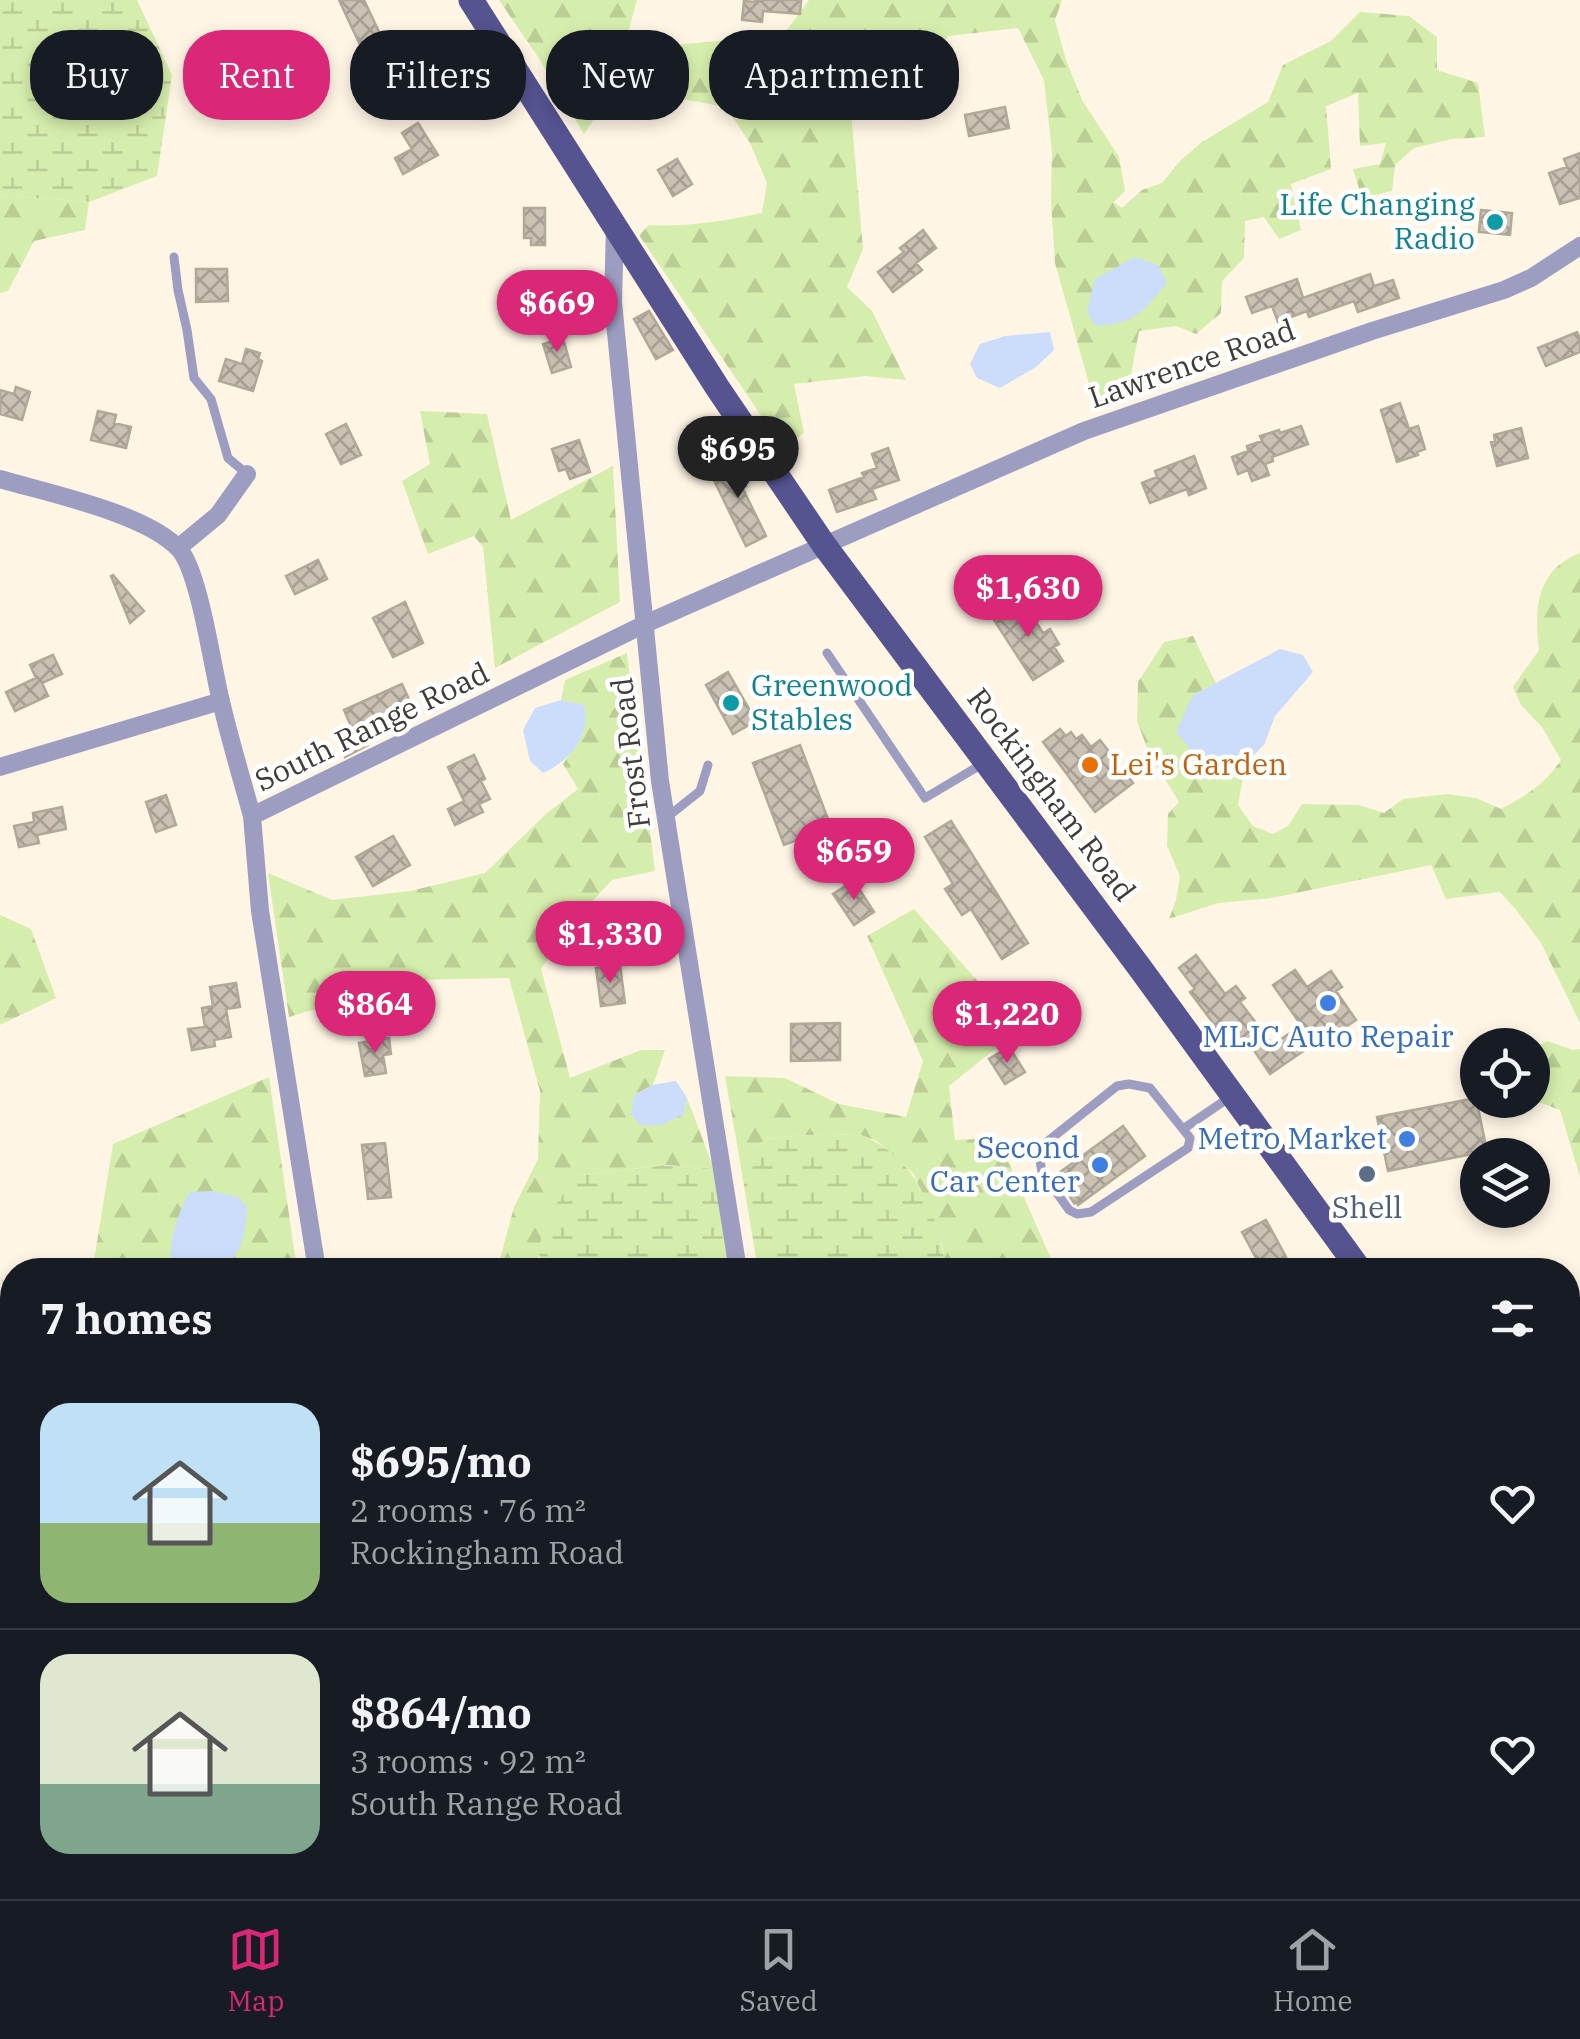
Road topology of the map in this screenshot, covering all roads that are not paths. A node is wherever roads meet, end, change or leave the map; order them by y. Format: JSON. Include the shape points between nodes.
{"nodes":[{"id":1,"x":471,"y":0,"type":"edge"},
{"id":2,"x":615,"y":225,"type":"junction"},
{"id":3,"x":1580,"y":246,"type":"edge"},
{"id":4,"x":174,"y":256,"type":"dead end"},
{"id":5,"x":247,"y":474,"type":"joint"},
{"id":6,"x":0,"y":479,"type":"edge"},
{"id":7,"x":824,"y":545,"type":"junction"},
{"id":8,"x":178,"y":548,"type":"junction"},
{"id":9,"x":644,"y":624,"type":"junction"},
{"id":10,"x":827,"y":654,"type":"dead end"},
{"id":11,"x":220,"y":701,"type":"junction"},
{"id":12,"x":986,"y":762,"type":"junction"},
{"id":13,"x":708,"y":765,"type":"dead end"},
{"id":14,"x":0,"y":767,"type":"edge"},
{"id":15,"x":252,"y":816,"type":"junction"},
{"id":16,"x":666,"y":818,"type":"junction"},
{"id":17,"x":1232,"y":1095,"type":"junction"},
{"id":18,"x":1183,"y":1130,"type":"junction"},
{"id":19,"x":314,"y":1258,"type":"edge"},
{"id":20,"x":736,"y":1258,"type":"edge"},
{"id":21,"x":1351,"y":1258,"type":"edge"}],
"edges":[{"from":1,"to":2,"type":"main road","name":"Rockingham Road"},
{"from":2,"to":7,"type":"main road","name":"Rockingham Road"},
{"from":2,"to":9,"type":"street","name":"Frost Road","via":[[612,302]]},
{"from":3,"to":7,"type":"street","name":"Lawrence Road","via":[[1504,290],[1084,431]]},
{"from":4,"to":5,"type":"lane","via":[[194,378],[212,399],[228,458]]},
{"from":5,"to":8,"type":"street","via":[[218,515]]},
{"from":6,"to":8,"type":"street","via":[[146,526]]},
{"from":7,"to":9,"type":"street","name":"South Range Road"},
{"from":7,"to":12,"type":"main road","name":"Rockingham Road"},
{"from":8,"to":11,"type":"street","via":[[196,591]]},
{"from":9,"to":15,"type":"street","name":"South Range Road"},
{"from":9,"to":16,"type":"street","name":"Frost Road"},
{"from":10,"to":12,"type":"lane","via":[[925,798]]},
{"from":11,"to":14,"type":"street"},
{"from":11,"to":15,"type":"street"},
{"from":12,"to":17,"type":"main road","name":"Rockingham Road"},
{"from":13,"to":16,"type":"lane","via":[[700,790]]},
{"from":15,"to":19,"type":"street","name":"South Range Road","via":[[260,910]]},
{"from":16,"to":20,"type":"street","name":"Frost Road"},
{"from":17,"to":18,"type":"lane"},
{"from":17,"to":21,"type":"main road","name":"Rockingham Road"},
{"from":18,"to":18,"type":"lane","via":[[1150,1088],[1117,1086],[1043,1145],[1042,1172],[1069,1210],[1091,1212],[1188,1148]]}]}
